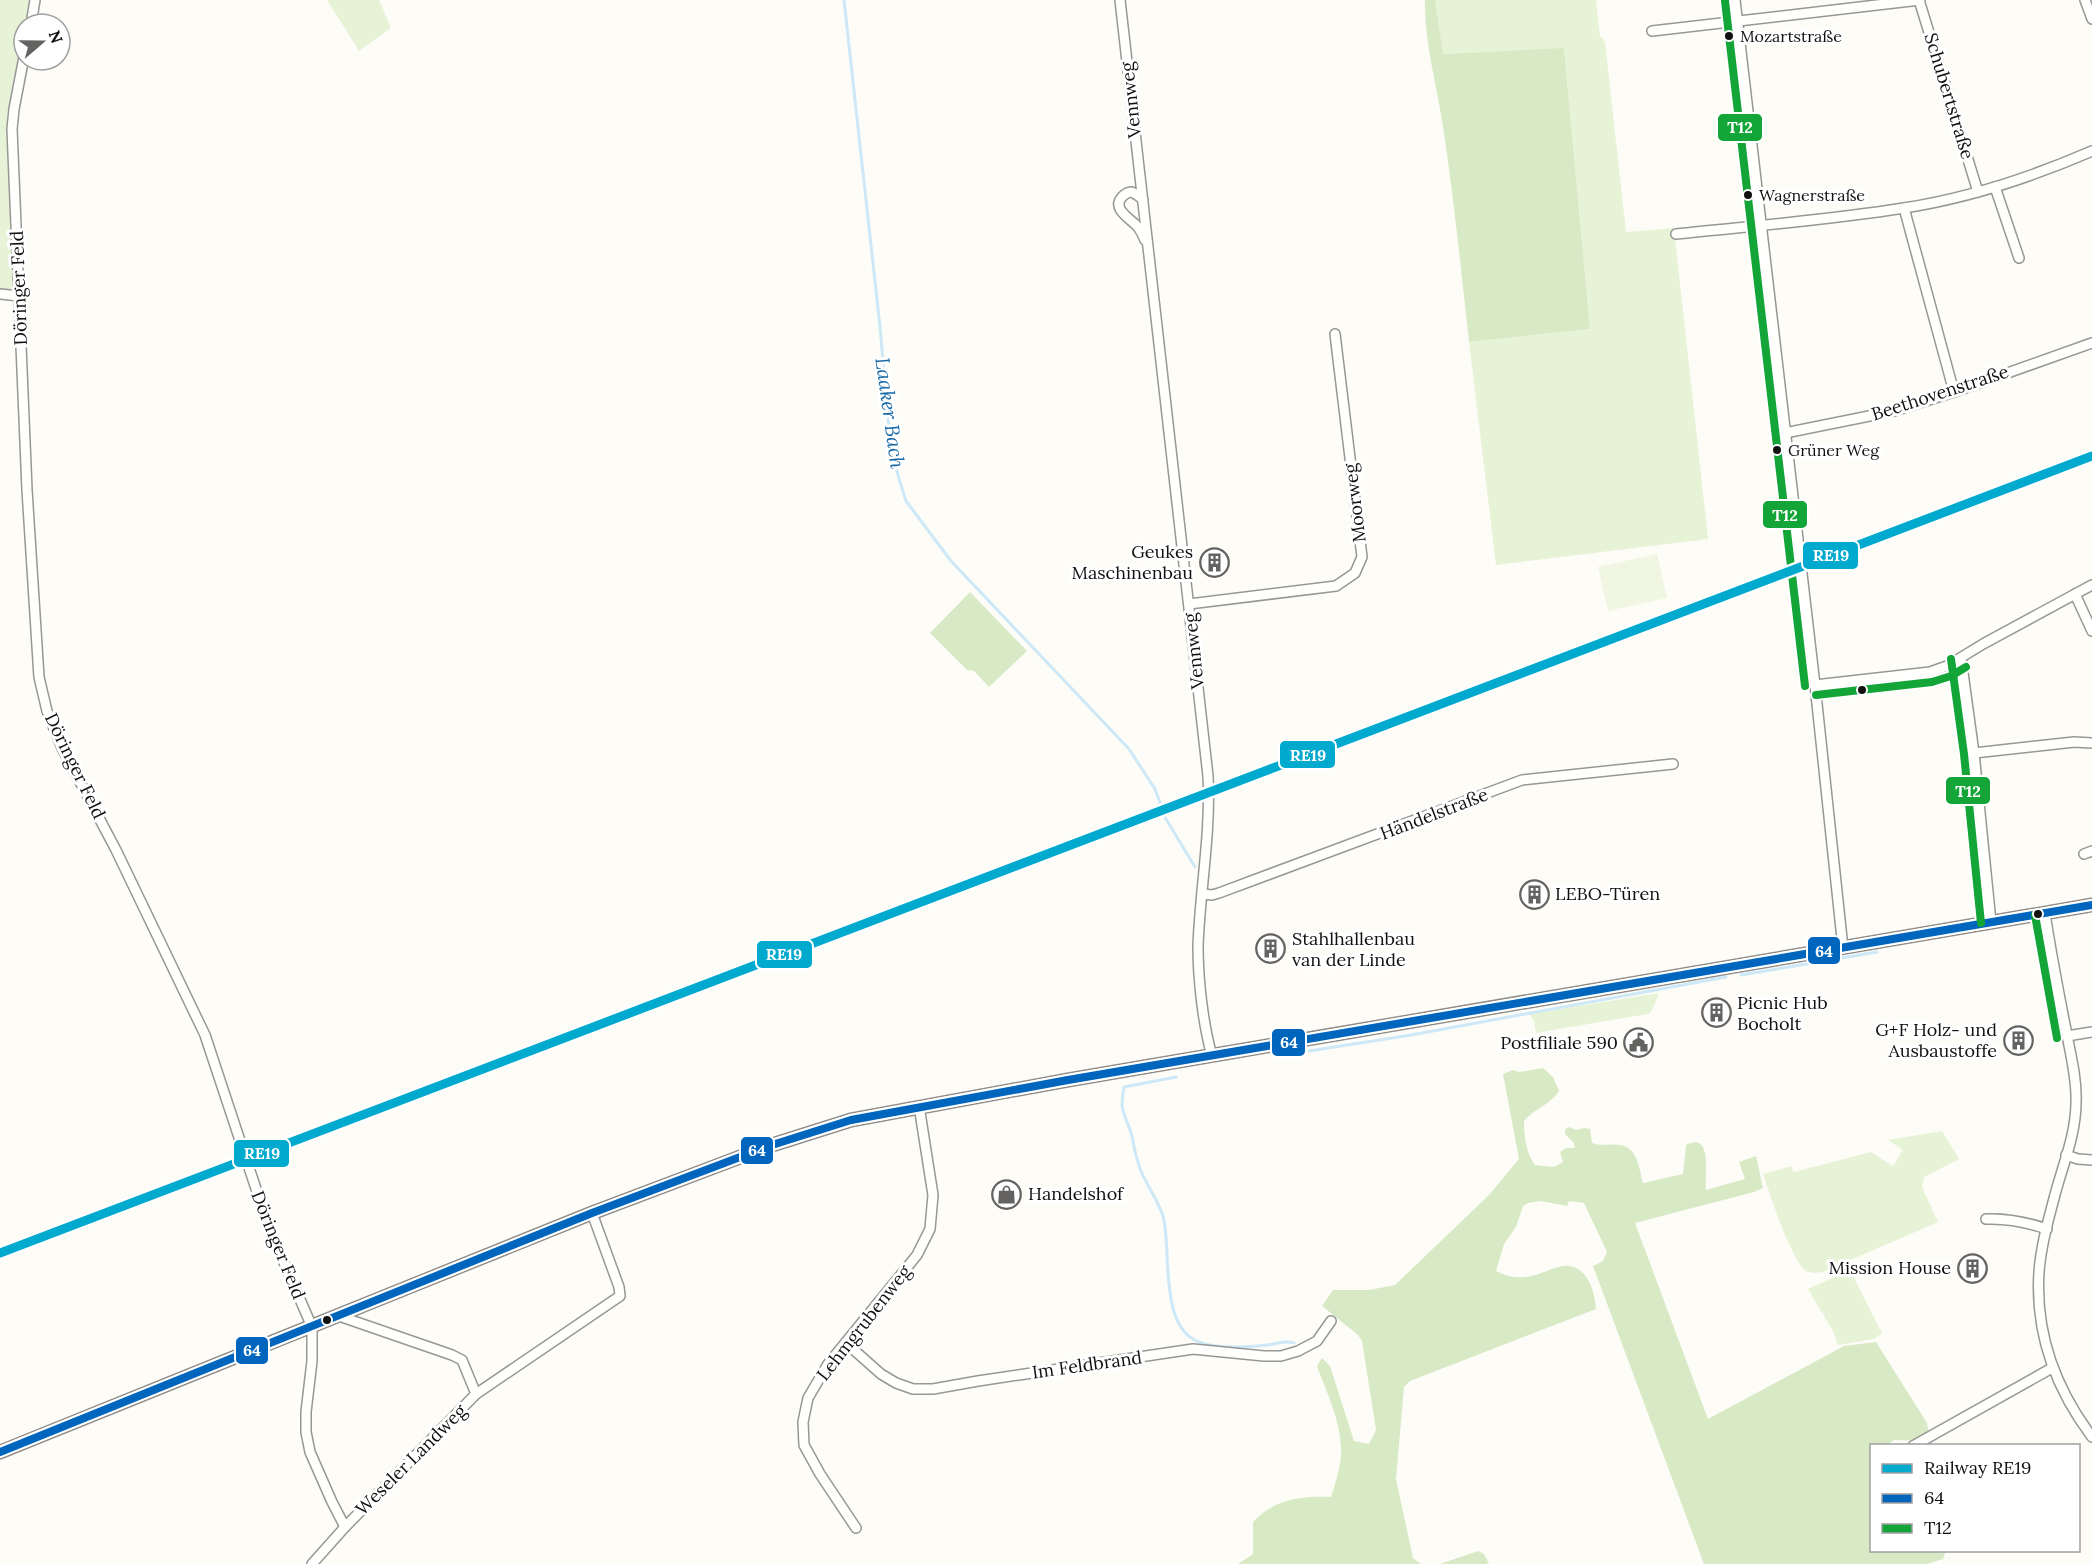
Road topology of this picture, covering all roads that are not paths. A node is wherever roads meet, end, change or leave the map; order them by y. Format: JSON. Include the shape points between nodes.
{"nodes":[{"id":1,"x":1120,"y":0,"type":"edge"},
{"id":2,"x":1735,"y":0,"type":"edge"},
{"id":3,"x":1920,"y":0,"type":"edge"},
{"id":4,"x":2085,"y":0,"type":"edge"},
{"id":5,"x":2092,"y":19,"type":"edge"},
{"id":6,"x":1737,"y":21,"type":"junction"},
{"id":7,"x":1652,"y":31,"type":"dead end"},
{"id":8,"x":21,"y":72,"type":"edge"},
{"id":9,"x":2092,"y":152,"type":"edge"},
{"id":10,"x":1995,"y":187,"type":"junction"},
{"id":11,"x":1978,"y":192,"type":"junction"},
{"id":12,"x":1143,"y":200,"type":"junction"},
{"id":13,"x":1905,"y":208,"type":"junction"},
{"id":14,"x":1761,"y":225,"type":"junction"},
{"id":15,"x":1676,"y":234,"type":"dead end"},
{"id":16,"x":1148,"y":247,"type":"junction"},
{"id":17,"x":2019,"y":258,"type":"dead end"},
{"id":18,"x":0,"y":294,"type":"edge"},
{"id":19,"x":19,"y":296,"type":"junction"},
{"id":20,"x":1335,"y":334,"type":"dead end"},
{"id":21,"x":2092,"y":343,"type":"edge"},
{"id":22,"x":1954,"y":392,"type":"junction"},
{"id":23,"x":1785,"y":434,"type":"junction"},
{"id":24,"x":2092,"y":585,"type":"edge"},
{"id":25,"x":2075,"y":594,"type":"junction"},
{"id":26,"x":1189,"y":604,"type":"junction"},
{"id":27,"x":2092,"y":631,"type":"edge"},
{"id":28,"x":1961,"y":658,"type":"junction"},
{"id":29,"x":1815,"y":685,"type":"junction"},
{"id":30,"x":2092,"y":743,"type":"edge"},
{"id":31,"x":1974,"y":753,"type":"junction"},
{"id":32,"x":1673,"y":764,"type":"dead end"},
{"id":33,"x":1203,"y":894,"type":"junction"},
{"id":34,"x":2092,"y":905,"type":"edge"},
{"id":35,"x":2045,"y":913,"type":"junction"},
{"id":36,"x":1991,"y":922,"type":"junction"},
{"id":37,"x":1843,"y":948,"type":"junction"},
{"id":38,"x":2092,"y":1032,"type":"edge"},
{"id":39,"x":2067,"y":1036,"type":"junction"},
{"id":40,"x":1212,"y":1056,"type":"junction"},
{"id":41,"x":919,"y":1106,"type":"junction"},
{"id":42,"x":2066,"y":1155,"type":"junction"},
{"id":43,"x":2092,"y":1160,"type":"edge"},
{"id":44,"x":592,"y":1213,"type":"junction"},
{"id":45,"x":1986,"y":1219,"type":"dead end"},
{"id":46,"x":2047,"y":1229,"type":"junction"},
{"id":47,"x":339,"y":1316,"type":"junction"},
{"id":48,"x":1331,"y":1321,"type":"dead end"},
{"id":49,"x":312,"y":1326,"type":"junction"},
{"id":50,"x":846,"y":1343,"type":"junction"},
{"id":51,"x":2052,"y":1368,"type":"junction"},
{"id":52,"x":476,"y":1394,"type":"junction"},
{"id":53,"x":2092,"y":1437,"type":"edge"},
{"id":54,"x":1917,"y":1444,"type":"edge"},
{"id":55,"x":0,"y":1452,"type":"edge"},
{"id":56,"x":345,"y":1527,"type":"junction"},
{"id":57,"x":856,"y":1528,"type":"dead end"},
{"id":58,"x":312,"y":1564,"type":"edge"}],
"edges":[{"from":1,"to":12,"type":"street","name":"Vennweg"},
{"from":2,"to":6,"type":"street"},
{"from":3,"to":6,"type":"street"},
{"from":3,"to":11,"type":"street","name":"Schubertstraße"},
{"from":4,"to":5,"type":"street"},
{"from":6,"to":7,"type":"street"},
{"from":6,"to":14,"type":"street"},
{"from":8,"to":19,"type":"street","name":"Döringer Feld","via":[[12,129]]},
{"from":9,"to":10,"type":"street"},
{"from":10,"to":11,"type":"street"},
{"from":10,"to":17,"type":"street"},
{"from":11,"to":13,"type":"street"},
{"from":12,"to":16,"type":"street","name":"Vennweg"},
{"from":12,"to":16,"type":"street","name":"Vennweg","via":[[1130,192],[1119,202],[1120,210],[1140,230]]},
{"from":13,"to":14,"type":"street"},
{"from":13,"to":22,"type":"street"},
{"from":14,"to":15,"type":"street"},
{"from":14,"to":23,"type":"street"},
{"from":16,"to":26,"type":"street","name":"Vennweg"},
{"from":18,"to":19,"type":"street"},
{"from":19,"to":49,"type":"street","name":"Döringer Feld","via":[[39,677],[47,711],[205,1035],[269,1228]]},
{"from":20,"to":26,"type":"street","name":"Moorweg","via":[[1362,556],[1355,573],[1336,586]]},
{"from":21,"to":22,"type":"street","name":"Beethovenstraße"},
{"from":22,"to":23,"type":"street","name":"Beethovenstraße","via":[[1894,411]]},
{"from":23,"to":29,"type":"street"},
{"from":24,"to":25,"type":"street"},
{"from":25,"to":27,"type":"street"},
{"from":25,"to":28,"type":"street"},
{"from":26,"to":33,"type":"street","name":"Vennweg","via":[[1208,776]]},
{"from":28,"to":29,"type":"street","via":[[1930,672]]},
{"from":28,"to":31,"type":"street"},
{"from":29,"to":37,"type":"street"},
{"from":30,"to":31,"type":"street"},
{"from":31,"to":36,"type":"street"},
{"from":32,"to":33,"type":"street","name":"Händelstraße","via":[[1522,780],[1219,893]]},
{"from":33,"to":40,"type":"street","name":"Vennweg","via":[[1199,972]]},
{"from":34,"to":35,"type":"main road"},
{"from":35,"to":36,"type":"main road"},
{"from":35,"to":39,"type":"street"},
{"from":36,"to":37,"type":"main road"},
{"from":37,"to":40,"type":"main road"},
{"from":38,"to":39,"type":"street"},
{"from":39,"to":42,"type":"street","via":[[2077,1101]]},
{"from":40,"to":41,"type":"main road"},
{"from":41,"to":44,"type":"main road","via":[[823,1128]]},
{"from":41,"to":50,"type":"street","name":"Lehmgrubenweg","via":[[933,1195],[930,1229],[917,1255]]},
{"from":42,"to":43,"type":"street"},
{"from":42,"to":46,"type":"street"},
{"from":44,"to":47,"type":"main road"},
{"from":44,"to":52,"type":"street","name":"Weseler Landweg","via":[[620,1296]]},
{"from":45,"to":46,"type":"street","via":[[2006,1218]]},
{"from":46,"to":51,"type":"street","via":[[2039,1270],[2038,1304]]},
{"from":47,"to":49,"type":"main road"},
{"from":47,"to":52,"type":"street","name":"Weseler Landweg","via":[[452,1354],[462,1360]]},
{"from":48,"to":50,"type":"street","name":"Im Feldbrand","via":[[1317,1341],[1281,1356],[1193,1349],[933,1389],[914,1389],[896,1383]]},
{"from":49,"to":55,"type":"main road"},
{"from":49,"to":56,"type":"street","name":"Weseler Landweg","via":[[306,1432],[310,1452]]},
{"from":50,"to":57,"type":"street","name":"Lehmgrubenweg","via":[[808,1398],[804,1446]]},
{"from":51,"to":53,"type":"street"},
{"from":51,"to":54,"type":"street"},
{"from":52,"to":56,"type":"street","name":"Weseler Landweg"},
{"from":56,"to":58,"type":"street","name":"Weseler Landweg"}]}
